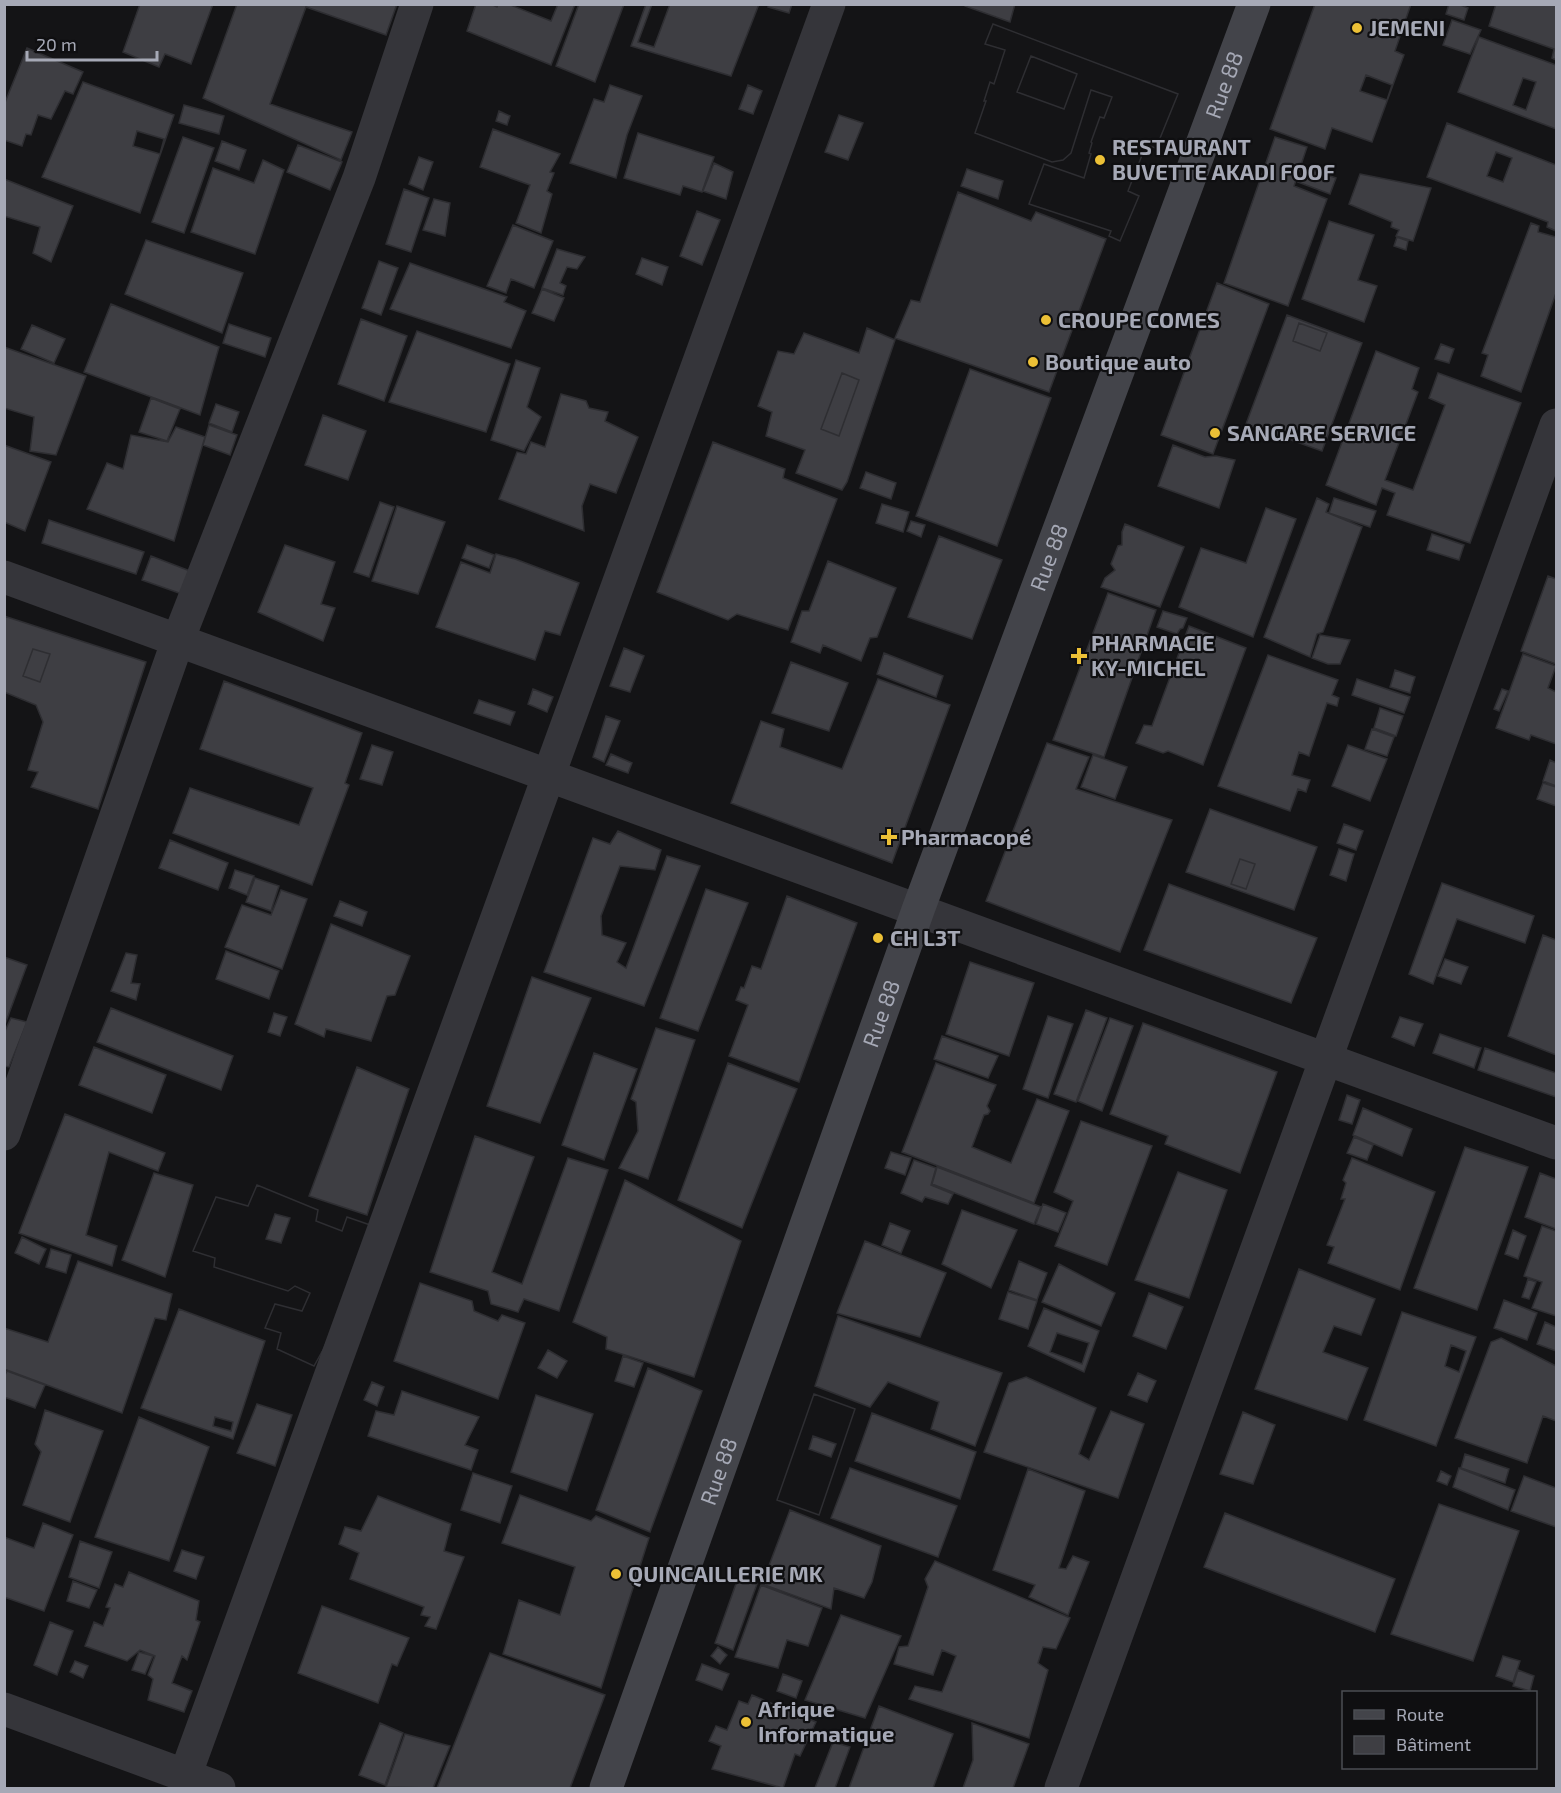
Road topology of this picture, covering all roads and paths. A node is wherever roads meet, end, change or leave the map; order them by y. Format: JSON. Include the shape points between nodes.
{"nodes":[{"id":1,"x":417,"y":4,"type":"edge"},
{"id":2,"x":829,"y":4,"type":"edge"},
{"id":3,"x":1254,"y":4,"type":"edge"},
{"id":4,"x":1557,"y":425,"type":"edge"},
{"id":5,"x":4,"y":577,"type":"edge"},
{"id":6,"x":177,"y":640,"type":"junction"},
{"id":7,"x":549,"y":775,"type":"junction"},
{"id":8,"x":918,"y":910,"type":"junction"},
{"id":9,"x":1326,"y":1059,"type":"junction"},
{"id":10,"x":4,"y":1134,"type":"edge"},
{"id":11,"x":1557,"y":1143,"type":"edge"},
{"id":12,"x":4,"y":1709,"type":"edge"},
{"id":13,"x":185,"y":1776,"type":"junction"},
{"id":14,"x":219,"y":1788,"type":"edge"},
{"id":15,"x":606,"y":1788,"type":"edge"},
{"id":16,"x":1061,"y":1788,"type":"edge"}],
"edges":[{"from":1,"to":6,"type":"street","via":[[359,178]]},
{"from":2,"to":7,"type":"street"},
{"from":3,"to":8,"type":"main road","name":"Rue 88"},
{"from":4,"to":9,"type":"street"},
{"from":5,"to":6,"type":"street"},
{"from":6,"to":7,"type":"street"},
{"from":6,"to":10,"type":"street"},
{"from":7,"to":8,"type":"street"},
{"from":7,"to":13,"type":"street"},
{"from":8,"to":9,"type":"street"},
{"from":8,"to":15,"type":"main road","name":"Rue 88"},
{"from":9,"to":11,"type":"street"},
{"from":9,"to":16,"type":"street"},
{"from":12,"to":13,"type":"street"},
{"from":13,"to":14,"type":"street"}]}
